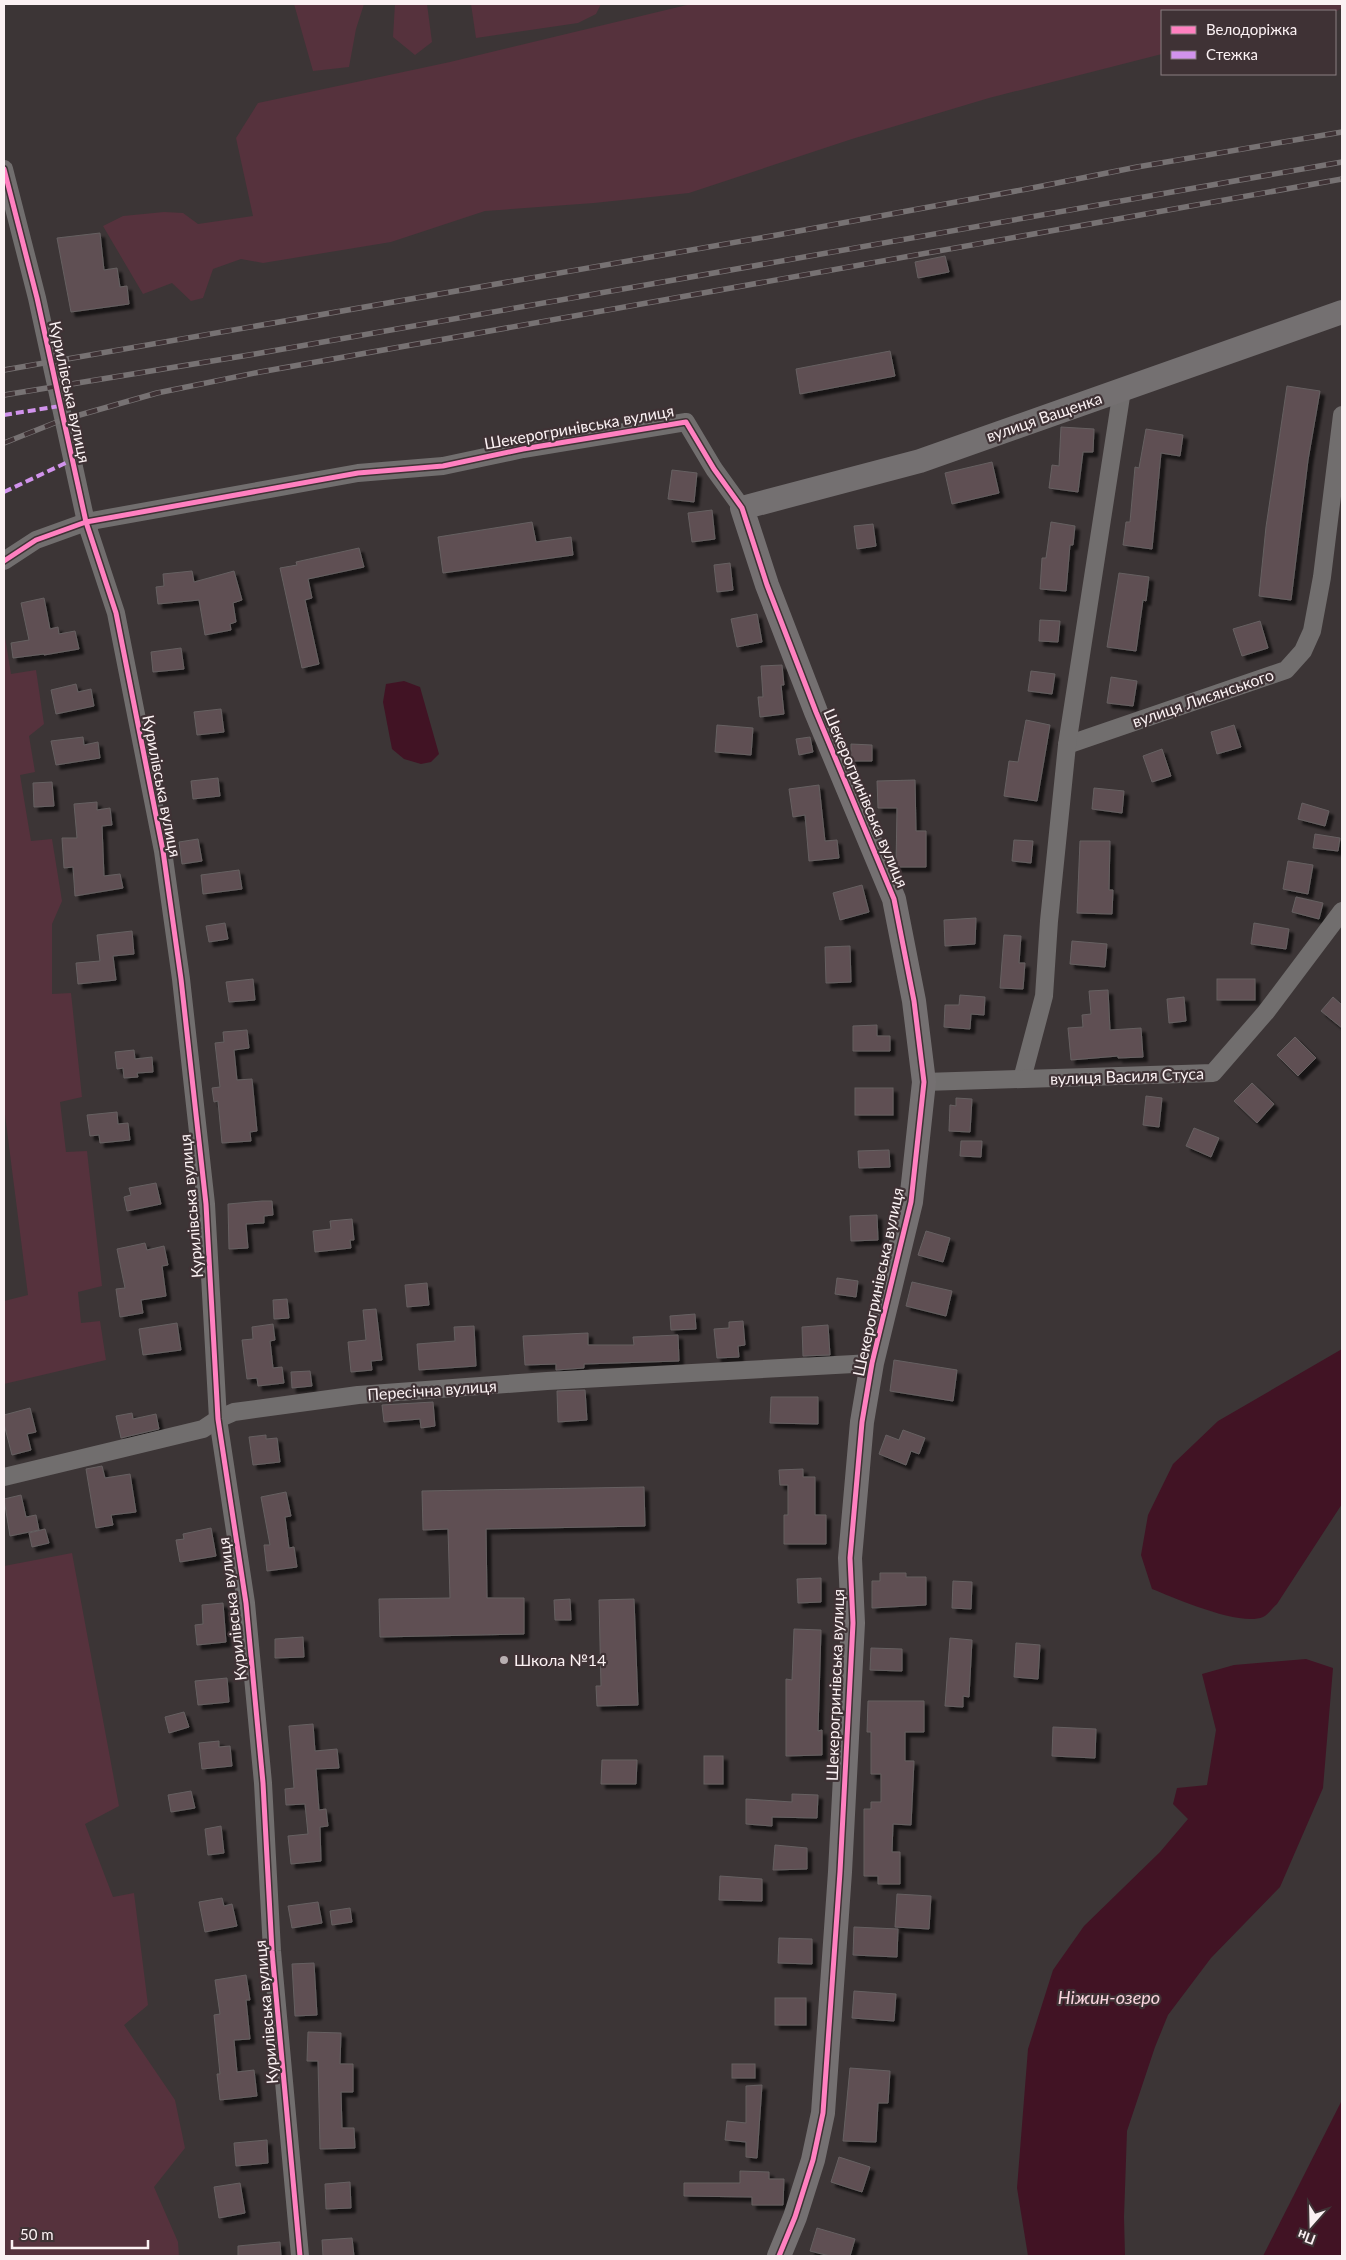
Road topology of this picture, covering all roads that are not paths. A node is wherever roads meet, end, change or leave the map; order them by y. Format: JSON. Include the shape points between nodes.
{"nodes":[{"id":1,"x":4,"y":169,"type":"edge"},
{"id":2,"x":1342,"y":312,"type":"edge"},
{"id":3,"x":1122,"y":390,"type":"junction"},
{"id":4,"x":1342,"y":415,"type":"edge"},
{"id":5,"x":742,"y":508,"type":"junction"},
{"id":6,"x":86,"y":522,"type":"junction"},
{"id":7,"x":4,"y":560,"type":"edge"},
{"id":8,"x":1066,"y":745,"type":"junction"},
{"id":9,"x":1342,"y":911,"type":"edge"},
{"id":10,"x":1022,"y":1079,"type":"junction"},
{"id":11,"x":924,"y":1082,"type":"junction"},
{"id":12,"x":872,"y":1363,"type":"junction"},
{"id":13,"x":218,"y":1419,"type":"junction"},
{"id":14,"x":4,"y":1477,"type":"edge"},
{"id":15,"x":300,"y":2256,"type":"edge"},
{"id":16,"x":779,"y":2256,"type":"edge"}],
"edges":[{"from":1,"to":6,"type":"street","name":"Курилівська вулиця","via":[[37,298]]},
{"from":2,"to":3,"type":"street","name":"вулиця Ващенка"},
{"from":3,"to":5,"type":"street","name":"вулиця Ващенка","via":[[920,461]]},
{"from":3,"to":8,"type":"street"},
{"from":4,"to":8,"type":"street","name":"вулиця Лисянського","via":[[1322,577],[1312,631],[1303,651],[1286,670]]},
{"from":5,"to":6,"type":"street","name":"Шекерогринівська вулиця","via":[[686,422],[523,448],[442,466],[358,473]]},
{"from":5,"to":11,"type":"street","name":"Шекерогринівська вулиця","via":[[767,585],[894,899],[914,1001]]},
{"from":6,"to":7,"type":"street","name":"Шекерогринівська вулиця","via":[[36,540]]},
{"from":6,"to":13,"type":"street","name":"Курилівська вулиця","via":[[116,613],[163,851],[206,1204]]},
{"from":8,"to":10,"type":"street","via":[[1044,996]]},
{"from":9,"to":10,"type":"street","name":"вулиця Василя Стуса","via":[[1266,1012],[1213,1073]]},
{"from":10,"to":11,"type":"street","name":"вулиця Василя Стуса"},
{"from":11,"to":12,"type":"street","name":"Шекерогринівська вулиця","via":[[911,1202]]},
{"from":12,"to":13,"type":"street","name":"Пересічна вулиця","via":[[358,1395],[234,1412]]},
{"from":12,"to":16,"type":"street","name":"Шекерогринівська вулиця","via":[[862,1422],[850,1558],[853,1623],[823,2113],[796,2217]]},
{"from":13,"to":14,"type":"street","name":"Пересічна вулиця","via":[[203,1430]]},
{"from":13,"to":15,"type":"street","name":"Курилівська вулиця","via":[[246,1602],[263,1783],[272,1951]]}]}
